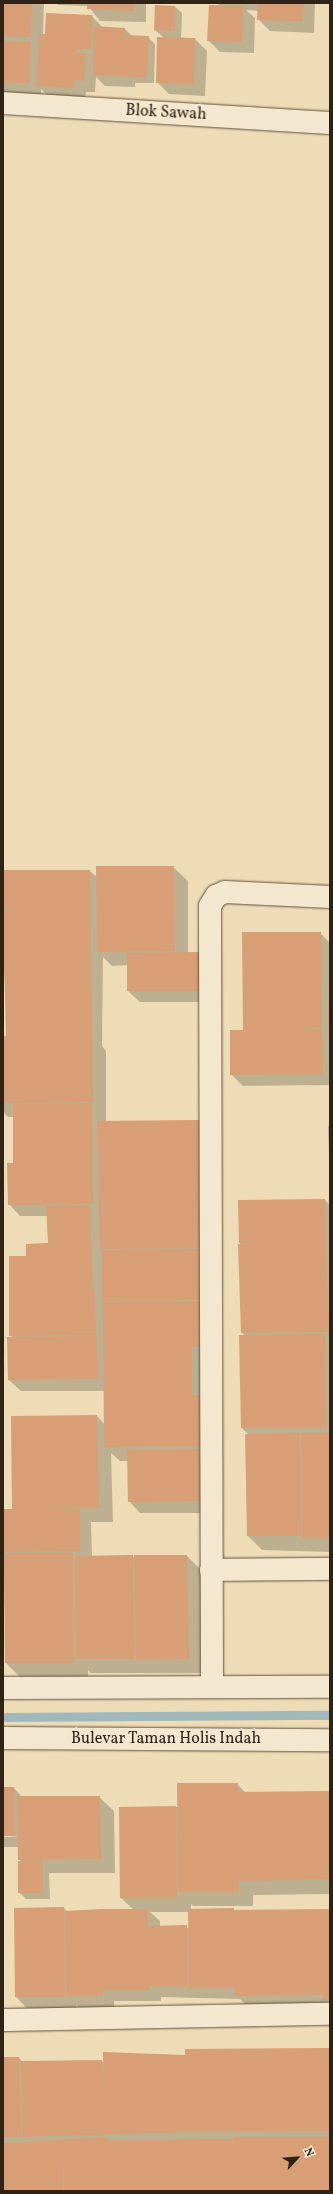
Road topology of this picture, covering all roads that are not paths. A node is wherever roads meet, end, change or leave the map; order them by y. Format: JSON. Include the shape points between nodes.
{"nodes":[{"id":1,"x":3,"y":103,"type":"edge"},
{"id":2,"x":330,"y":123,"type":"edge"},
{"id":3,"x":330,"y":897,"type":"edge"},
{"id":4,"x":330,"y":1569,"type":"edge"},
{"id":5,"x":211,"y":1570,"type":"junction"},
{"id":6,"x":212,"y":1686,"type":"junction"},
{"id":7,"x":330,"y":1687,"type":"edge"},
{"id":8,"x":3,"y":1688,"type":"edge"},
{"id":9,"x":3,"y":1738,"type":"edge"},
{"id":10,"x":330,"y":1740,"type":"edge"},
{"id":11,"x":330,"y":2014,"type":"edge"},
{"id":12,"x":3,"y":2020,"type":"edge"}],
"edges":[{"from":1,"to":2,"type":"street","name":"Blok Sawah"},
{"from":3,"to":5,"type":"street","via":[[225,892],[216,896],[210,906]]},
{"from":4,"to":5,"type":"street"},
{"from":5,"to":6,"type":"street"},
{"from":6,"to":7,"type":"street"},
{"from":6,"to":8,"type":"street"},
{"from":9,"to":10,"type":"street","name":"Bulevar Taman Holis Indah"},
{"from":11,"to":12,"type":"street"}]}
